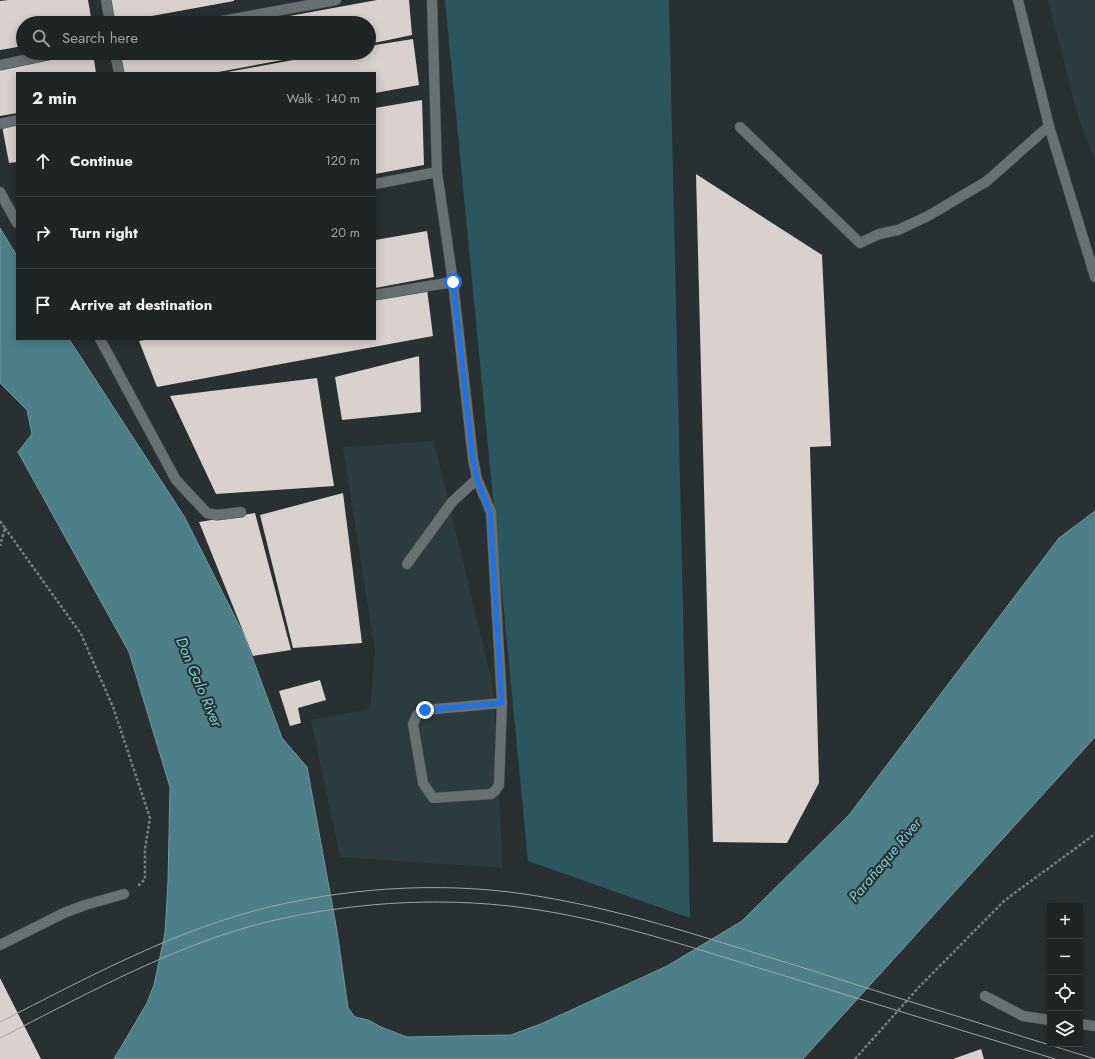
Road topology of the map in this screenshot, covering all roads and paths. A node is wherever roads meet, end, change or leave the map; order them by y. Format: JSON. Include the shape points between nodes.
{"nodes":[{"id":1,"x":106,"y":0,"type":"edge"},
{"id":2,"x":336,"y":0,"type":"edge"},
{"id":3,"x":432,"y":0,"type":"edge"},
{"id":4,"x":1018,"y":0,"type":"edge"},
{"id":5,"x":109,"y":16,"type":"edge"},
{"id":6,"x":249,"y":16,"type":"edge"},
{"id":7,"x":24,"y":60,"type":"edge"},
{"id":8,"x":116,"y":60,"type":"edge"},
{"id":9,"x":0,"y":65,"type":"edge"},
{"id":10,"x":119,"y":72,"type":"edge"},
{"id":11,"x":16,"y":120,"type":"edge"},
{"id":12,"x":0,"y":124,"type":"edge"},
{"id":13,"x":1049,"y":126,"type":"junction"},
{"id":14,"x":740,"y":128,"type":"dead end"},
{"id":15,"x":437,"y":172,"type":"junction"},
{"id":16,"x":376,"y":184,"type":"edge"},
{"id":17,"x":0,"y":192,"type":"edge"},
{"id":18,"x":16,"y":221,"type":"edge"},
{"id":19,"x":1095,"y":277,"type":"edge"},
{"id":20,"x":453,"y":282,"type":"junction"},
{"id":21,"x":376,"y":295,"type":"edge"},
{"id":22,"x":104,"y":340,"type":"edge"},
{"id":23,"x":477,"y":479,"type":"junction"},
{"id":24,"x":241,"y":512,"type":"dead end"},
{"id":25,"x":0,"y":521,"type":"edge"},
{"id":26,"x":5,"y":528,"type":"junction"},
{"id":27,"x":0,"y":546,"type":"edge"},
{"id":28,"x":407,"y":564,"type":"dead end"},
{"id":29,"x":502,"y":703,"type":"junction"},
{"id":30,"x":1095,"y":834,"type":"edge"},
{"id":31,"x":124,"y":894,"type":"joint"},
{"id":32,"x":0,"y":945,"type":"edge"},
{"id":33,"x":985,"y":996,"type":"dead end"},
{"id":34,"x":1047,"y":1020,"type":"edge"},
{"id":35,"x":1083,"y":1024,"type":"edge"},
{"id":36,"x":1095,"y":1026,"type":"edge"},
{"id":37,"x":855,"y":1059,"type":"edge"}],
"edges":[{"from":1,"to":5,"type":"street"},
{"from":2,"to":6,"type":"street"},
{"from":3,"to":15,"type":"street"},
{"from":4,"to":13,"type":"street"},
{"from":7,"to":9,"type":"street"},
{"from":8,"to":10,"type":"street"},
{"from":11,"to":12,"type":"street"},
{"from":13,"to":14,"type":"street","via":[[987,181],[916,222],[860,243]]},
{"from":13,"to":19,"type":"street"},
{"from":15,"to":16,"type":"street"},
{"from":15,"to":20,"type":"street"},
{"from":17,"to":18,"type":"street"},
{"from":20,"to":21,"type":"street"},
{"from":20,"to":23,"type":"street"},
{"from":22,"to":24,"type":"street","via":[[176,480],[207,513],[217,515]]},
{"from":23,"to":28,"type":"street","via":[[452,502]]},
{"from":23,"to":29,"type":"street","via":[[490,512]]},
{"from":25,"to":26,"type":"path"},
{"from":26,"to":27,"type":"path"},
{"from":26,"to":31,"type":"path","via":[[81,634],[113,707],[150,818],[145,849],[145,879]]},
{"from":29,"to":29,"type":"street","via":[[425,710],[417,715],[413,724],[423,783],[433,798],[490,794],[495,791],[499,785]]},
{"from":30,"to":37,"type":"path","via":[[1005,900],[919,987]]},
{"from":31,"to":32,"type":"street","via":[[64,913]]},
{"from":33,"to":34,"type":"street","via":[[1023,1016]]},
{"from":35,"to":36,"type":"street"}]}
